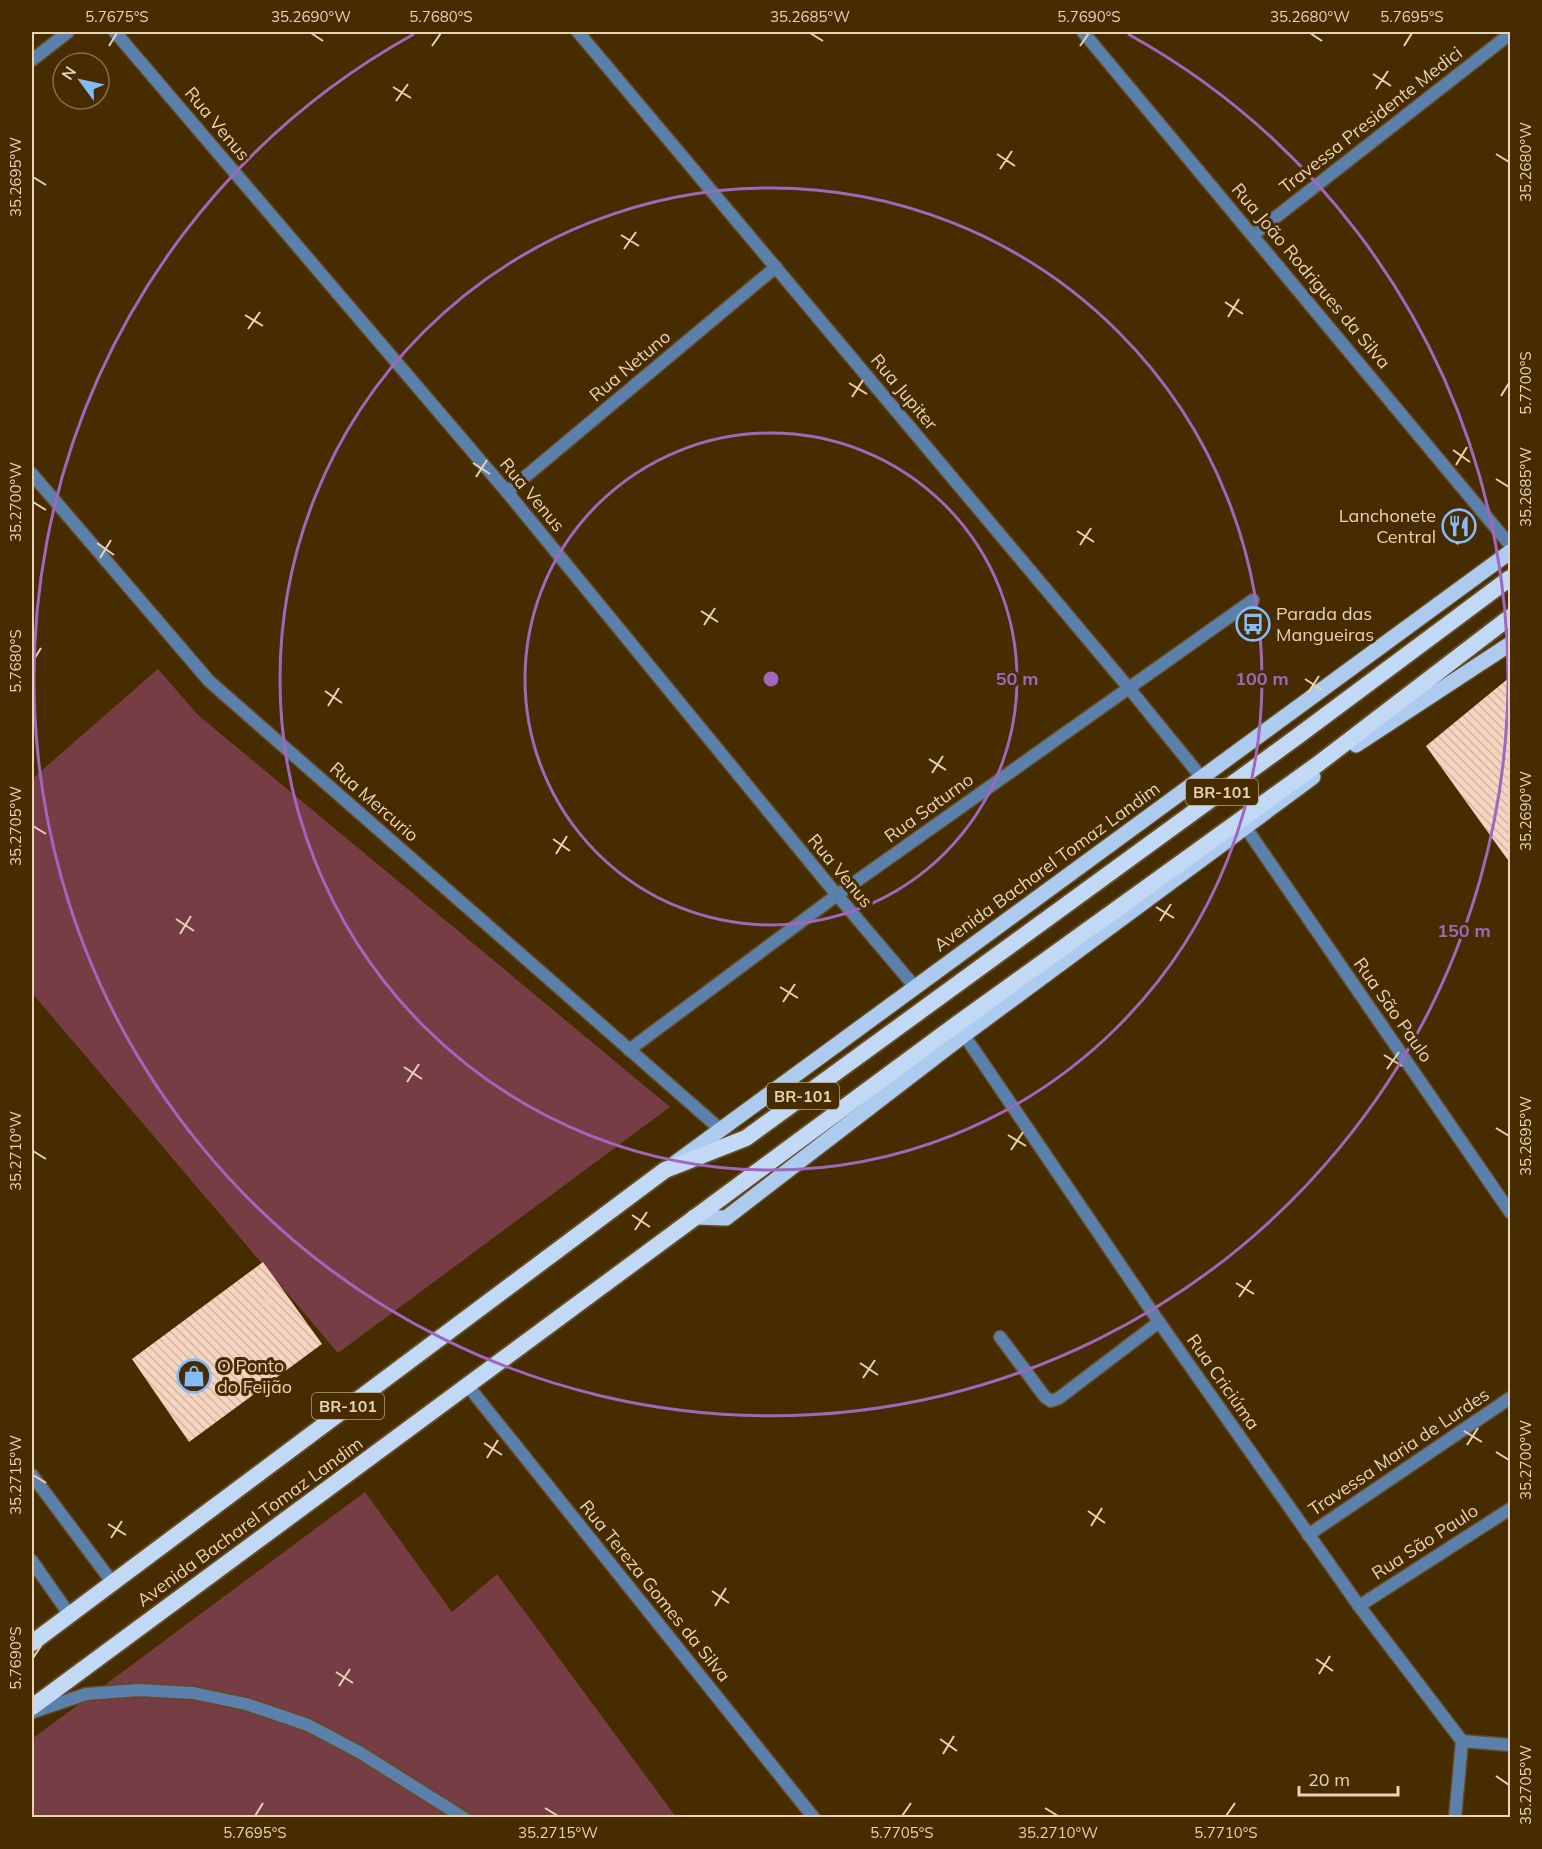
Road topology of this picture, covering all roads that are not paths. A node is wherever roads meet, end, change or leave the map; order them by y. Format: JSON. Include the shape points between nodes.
{"nodes":[{"id":1,"x":68,"y":32,"type":"edge"},
{"id":2,"x":115,"y":32,"type":"edge"},
{"id":3,"x":578,"y":32,"type":"edge"},
{"id":4,"x":1083,"y":32,"type":"edge"},
{"id":5,"x":1510,"y":34,"type":"edge"},
{"id":6,"x":32,"y":60,"type":"edge"},
{"id":7,"x":1253,"y":235,"type":"junction"},
{"id":8,"x":776,"y":267,"type":"junction"},
{"id":9,"x":32,"y":474,"type":"edge"},
{"id":10,"x":507,"y":492,"type":"junction"},
{"id":11,"x":1510,"y":545,"type":"edge"},
{"id":12,"x":1510,"y":552,"type":"edge"},
{"id":13,"x":1510,"y":578,"type":"edge"},
{"id":14,"x":1253,"y":600,"type":"dead end"},
{"id":15,"x":1510,"y":617,"type":"edge"},
{"id":16,"x":1510,"y":644,"type":"edge"},
{"id":17,"x":1128,"y":687,"type":"junction"},
{"id":18,"x":1197,"y":782,"type":"junction"},
{"id":19,"x":1246,"y":828,"type":"junction"},
{"id":20,"x":837,"y":895,"type":"junction"},
{"id":21,"x":915,"y":987,"type":"junction"},
{"id":22,"x":961,"y":1030,"type":"junction"},
{"id":23,"x":629,"y":1050,"type":"junction"},
{"id":24,"x":720,"y":1128,"type":"junction"},
{"id":25,"x":665,"y":1170,"type":"junction"},
{"id":26,"x":1510,"y":1212,"type":"edge"},
{"id":27,"x":1159,"y":1322,"type":"junction"},
{"id":28,"x":1000,"y":1337,"type":"dead end"},
{"id":29,"x":468,"y":1386,"type":"junction"},
{"id":30,"x":1510,"y":1398,"type":"edge"},
{"id":31,"x":32,"y":1475,"type":"edge"},
{"id":32,"x":1510,"y":1509,"type":"edge"},
{"id":33,"x":1308,"y":1535,"type":"junction"},
{"id":34,"x":32,"y":1561,"type":"edge"},
{"id":35,"x":112,"y":1582,"type":"junction"},
{"id":36,"x":1359,"y":1606,"type":"junction"},
{"id":37,"x":69,"y":1614,"type":"junction"},
{"id":38,"x":32,"y":1643,"type":"edge"},
{"id":39,"x":32,"y":1707,"type":"edge"},
{"id":40,"x":32,"y":1713,"type":"edge"},
{"id":41,"x":1462,"y":1741,"type":"junction"},
{"id":42,"x":1510,"y":1745,"type":"edge"},
{"id":43,"x":464,"y":1818,"type":"edge"},
{"id":44,"x":814,"y":1818,"type":"edge"},
{"id":45,"x":1455,"y":1818,"type":"edge"}],
"edges":[{"from":1,"to":6,"type":"street"},
{"from":2,"to":10,"type":"street","name":"Rua Venus"},
{"from":3,"to":8,"type":"street","name":"Rua Jupiter"},
{"from":4,"to":7,"type":"street","name":"Rua João Rodrigues da Silva"},
{"from":5,"to":7,"type":"street","name":"Travessa Presidente Medici"},
{"from":7,"to":11,"type":"street","name":"Rua João Rodrigues da Silva"},
{"from":8,"to":10,"type":"street","name":"Rua Netuno"},
{"from":8,"to":17,"type":"street","name":"Rua Jupiter"},
{"from":9,"to":23,"type":"street","name":"Rua Mercurio","via":[[209,681]]},
{"from":10,"to":20,"type":"street","name":"Rua Venus"},
{"from":12,"to":18,"type":"main road","name":"Avenida Bacharel Tomaz Landim"},
{"from":13,"to":25,"type":"highway","name":"Avenida Bacharel Tomaz Landim","number":"BR-101","via":[[746,1138]]},
{"from":14,"to":17,"type":"street","name":"Rua Saturno"},
{"from":15,"to":22,"type":"highway","name":"Avenida Bacharel Tomaz Landim","number":"BR-101"},
{"from":16,"to":19,"type":"main road","name":"Avenida Bacharel Tomaz Landim","via":[[1366,737]]},
{"from":17,"to":18,"type":"street","name":"Rua Jupiter"},
{"from":17,"to":20,"type":"street","name":"Rua Saturno"},
{"from":18,"to":21,"type":"main road","name":"Avenida Bacharel Tomaz Landim","number":"BR-101"},
{"from":19,"to":22,"type":"main road","name":"Avenida Bacharel Tomaz Landim"},
{"from":19,"to":26,"type":"street","name":"Rua São Paulo"},
{"from":20,"to":21,"type":"street","name":"Rua Venus"},
{"from":20,"to":23,"type":"street","name":"Rua Saturno"},
{"from":21,"to":24,"type":"main road","name":"Avenida Bacharel Tomaz Landim","number":"BR-101"},
{"from":22,"to":27,"type":"street","name":"Rua Criciúma"},
{"from":22,"to":29,"type":"highway","name":"Avenida Bacharel Tomaz Landim","number":"BR-101","via":[[694,1217]]},
{"from":23,"to":24,"type":"street","name":"Rua Mercurio"},
{"from":24,"to":25,"type":"main road","name":"Avenida Bacharel Tomaz Landim","number":"BR-101"},
{"from":25,"to":35,"type":"highway","name":"Avenida Bacharel Tomaz Landim","number":"BR-101"},
{"from":27,"to":28,"type":"street","via":[[1051,1401]]},
{"from":27,"to":33,"type":"street","name":"Rua Criciúma"},
{"from":29,"to":39,"type":"highway","name":"Avenida Bacharel Tomaz Landim","number":"BR-101"},
{"from":29,"to":44,"type":"street","name":"Rua Tereza Gomes da Silva"},
{"from":30,"to":33,"type":"street","name":"Travessa Maria de Lurdes"},
{"from":31,"to":35,"type":"street"},
{"from":32,"to":36,"type":"street","name":"Rua São Paulo"},
{"from":33,"to":36,"type":"street","name":"Rua Criciúma"},
{"from":34,"to":37,"type":"street"},
{"from":35,"to":37,"type":"highway","name":"Avenida Bacharel Tomaz Landim","number":"BR-101"},
{"from":36,"to":41,"type":"street","name":"Rua Criciúma"},
{"from":37,"to":38,"type":"highway","name":"Avenida Bacharel Tomaz Landim","number":"BR-101"},
{"from":40,"to":43,"type":"street","via":[[86,1694],[139,1690],[193,1693],[246,1704],[308,1725]]},
{"from":41,"to":42,"type":"street"},
{"from":41,"to":45,"type":"street"}]}
